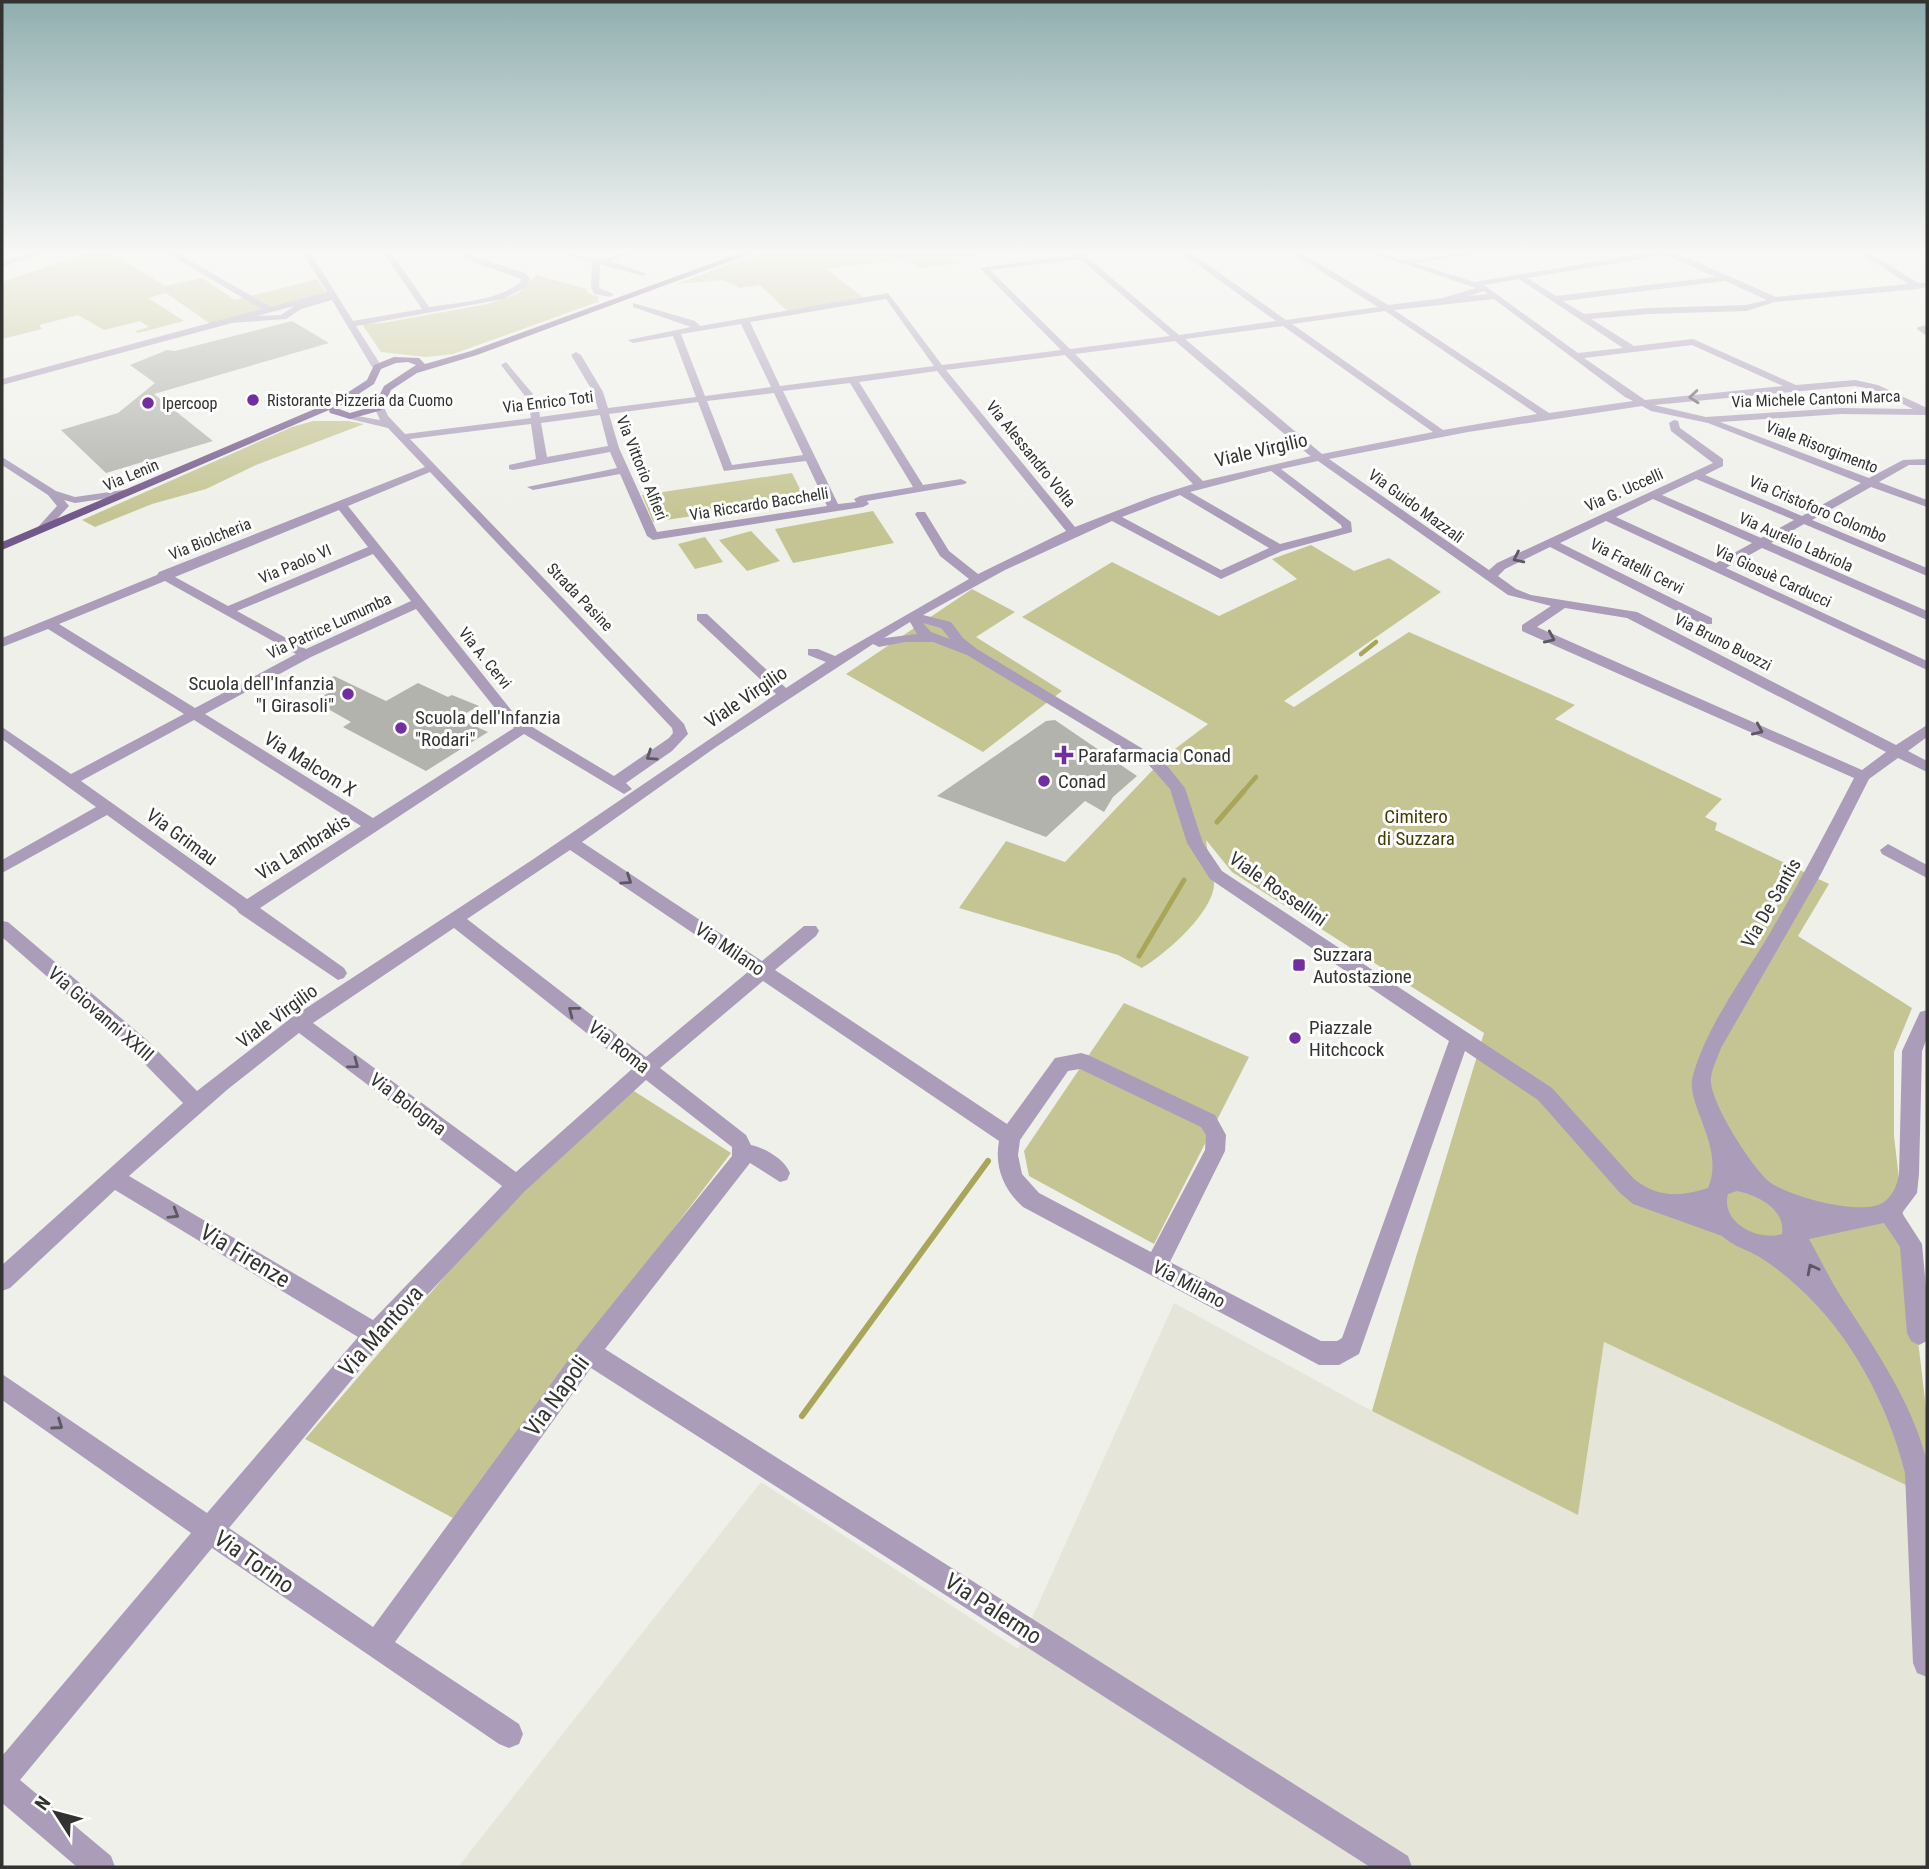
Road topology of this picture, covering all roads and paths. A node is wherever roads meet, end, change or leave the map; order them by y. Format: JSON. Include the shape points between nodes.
{"nodes":[{"id":1,"x":161,"y":339,"type":"edge"},
{"id":2,"x":361,"y":339,"type":"edge"},
{"id":3,"x":510,"y":339,"type":"edge"},
{"id":4,"x":637,"y":339,"type":"edge"},
{"id":5,"x":679,"y":339,"type":"edge"},
{"id":6,"x":753,"y":339,"type":"edge"},
{"id":7,"x":919,"y":339,"type":"edge"},
{"id":8,"x":1054,"y":339,"type":"edge"},
{"id":9,"x":1166,"y":339,"type":"edge"},
{"id":10,"x":1177,"y":339,"type":"edge"},
{"id":11,"x":1308,"y":339,"type":"edge"},
{"id":12,"x":1432,"y":339,"type":"edge"},
{"id":13,"x":1554,"y":339,"type":"edge"},
{"id":14,"x":1616,"y":339,"type":"edge"},
{"id":15,"x":633,"y":340,"type":"dead end"},
{"id":16,"x":1633,"y":350,"type":"junction"},
{"id":17,"x":1065,"y":351,"type":"junction"},
{"id":18,"x":371,"y":353,"type":"junction"},
{"id":19,"x":576,"y":355,"type":"dead end"},
{"id":20,"x":1577,"y":356,"type":"junction"},
{"id":21,"x":458,"y":358,"type":"junction"},
{"id":22,"x":401,"y":359,"type":"junction"},
{"id":23,"x":414,"y":359,"type":"junction"},
{"id":24,"x":506,"y":365,"type":"dead end"},
{"id":25,"x":939,"y":366,"type":"junction"},
{"id":26,"x":377,"y":367,"type":"junction"},
{"id":27,"x":413,"y":372,"type":"junction"},
{"id":28,"x":852,"y":378,"type":"junction"},
{"id":29,"x":2,"y":382,"type":"edge"},
{"id":30,"x":1796,"y":387,"type":"junction"},
{"id":31,"x":776,"y":388,"type":"junction"},
{"id":32,"x":700,"y":397,"type":"junction"},
{"id":33,"x":340,"y":402,"type":"junction"},
{"id":34,"x":1639,"y":402,"type":"junction"},
{"id":35,"x":379,"y":407,"type":"junction"},
{"id":36,"x":603,"y":411,"type":"junction"},
{"id":37,"x":1927,"y":412,"type":"edge"},
{"id":38,"x":346,"y":415,"type":"junction"},
{"id":39,"x":1655,"y":415,"type":"dead end"},
{"id":40,"x":1548,"y":417,"type":"junction"},
{"id":41,"x":536,"y":419,"type":"junction"},
{"id":42,"x":1693,"y":419,"type":"junction"},
{"id":43,"x":1706,"y":420,"type":"junction"},
{"id":44,"x":1674,"y":423,"type":"junction"},
{"id":45,"x":392,"y":426,"type":"junction"},
{"id":46,"x":272,"y":432,"type":"junction"},
{"id":47,"x":1441,"y":433,"type":"junction"},
{"id":48,"x":405,"y":437,"type":"junction"},
{"id":49,"x":614,"y":448,"type":"junction"},
{"id":50,"x":810,"y":457,"type":"junction"},
{"id":51,"x":1322,"y":457,"type":"junction"},
{"id":52,"x":2,"y":460,"type":"edge"},
{"id":53,"x":542,"y":461,"type":"junction"},
{"id":54,"x":1927,"y":462,"type":"edge"},
{"id":55,"x":513,"y":467,"type":"dead end"},
{"id":56,"x":431,"y":468,"type":"junction"},
{"id":57,"x":1273,"y":468,"type":"junction"},
{"id":58,"x":623,"y":470,"type":"junction"},
{"id":59,"x":1696,"y":475,"type":"junction"},
{"id":60,"x":961,"y":482,"type":"dead end"},
{"id":61,"x":1870,"y":482,"type":"junction"},
{"id":62,"x":1200,"y":485,"type":"junction"},
{"id":63,"x":533,"y":487,"type":"dead end"},
{"id":64,"x":920,"y":489,"type":"junction"},
{"id":65,"x":1181,"y":491,"type":"junction"},
{"id":66,"x":130,"y":492,"type":"junction"},
{"id":67,"x":52,"y":494,"type":"junction"},
{"id":68,"x":1653,"y":495,"type":"junction"},
{"id":69,"x":75,"y":500,"type":"junction"},
{"id":70,"x":340,"y":504,"type":"junction"},
{"id":71,"x":1927,"y":504,"type":"edge"},
{"id":72,"x":63,"y":506,"type":"junction"},
{"id":73,"x":834,"y":508,"type":"junction"},
{"id":74,"x":84,"y":512,"type":"junction"},
{"id":75,"x":920,"y":514,"type":"dead end"},
{"id":76,"x":1112,"y":516,"type":"junction"},
{"id":77,"x":1605,"y":516,"type":"junction"},
{"id":78,"x":1805,"y":521,"type":"junction"},
{"id":79,"x":42,"y":529,"type":"junction"},
{"id":80,"x":1073,"y":532,"type":"junction"},
{"id":81,"x":653,"y":536,"type":"joint"},
{"id":82,"x":1551,"y":543,"type":"junction"},
{"id":83,"x":1762,"y":545,"type":"junction"},
{"id":84,"x":2,"y":546,"type":"edge"},
{"id":85,"x":1279,"y":548,"type":"junction"},
{"id":86,"x":375,"y":549,"type":"junction"},
{"id":87,"x":1715,"y":569,"type":"junction"},
{"id":88,"x":1927,"y":572,"type":"edge"},
{"id":89,"x":163,"y":575,"type":"junction"},
{"id":90,"x":976,"y":579,"type":"junction"},
{"id":91,"x":1493,"y":579,"type":"junction"},
{"id":92,"x":961,"y":589,"type":"junction"},
{"id":93,"x":418,"y":603,"type":"junction"},
{"id":94,"x":1563,"y":604,"type":"junction"},
{"id":95,"x":228,"y":610,"type":"junction"},
{"id":96,"x":914,"y":616,"type":"junction"},
{"id":97,"x":1927,"y":616,"type":"edge"},
{"id":98,"x":702,"y":617,"type":"dead end"},
{"id":99,"x":1707,"y":621,"type":"dead end"},
{"id":100,"x":48,"y":623,"type":"junction"},
{"id":101,"x":953,"y":632,"type":"junction"},
{"id":102,"x":936,"y":639,"type":"junction"},
{"id":103,"x":2,"y":643,"type":"edge"},
{"id":104,"x":855,"y":651,"type":"junction"},
{"id":105,"x":813,"y":652,"type":"dead end"},
{"id":106,"x":972,"y":652,"type":"junction"},
{"id":107,"x":306,"y":654,"type":"junction"},
{"id":108,"x":838,"y":662,"type":"junction"},
{"id":109,"x":1927,"y":666,"type":"edge"},
{"id":110,"x":785,"y":695,"type":"junction"},
{"id":111,"x":194,"y":714,"type":"junction"},
{"id":112,"x":524,"y":728,"type":"junction"},
{"id":113,"x":1927,"y":730,"type":"edge"},
{"id":114,"x":2,"y":732,"type":"edge"},
{"id":115,"x":1898,"y":752,"type":"junction"},
{"id":116,"x":1927,"y":767,"type":"edge"},
{"id":117,"x":1863,"y":776,"type":"junction"},
{"id":118,"x":70,"y":781,"type":"junction"},
{"id":119,"x":615,"y":784,"type":"junction"},
{"id":120,"x":636,"y":796,"type":"junction"},
{"id":121,"x":107,"y":808,"type":"junction"},
{"id":122,"x":374,"y":827,"type":"junction"},
{"id":123,"x":570,"y":842,"type":"junction"},
{"id":124,"x":1888,"y":850,"type":"dead end"},
{"id":125,"x":2,"y":867,"type":"edge"},
{"id":126,"x":1927,"y":872,"type":"edge"},
{"id":127,"x":245,"y":909,"type":"junction"},
{"id":128,"x":455,"y":919,"type":"junction"},
{"id":129,"x":2,"y":927,"type":"edge"},
{"id":130,"x":810,"y":931,"type":"dead end"},
{"id":131,"x":761,"y":970,"type":"junction"},
{"id":132,"x":338,"y":973,"type":"dead end"},
{"id":133,"x":1927,"y":1017,"type":"edge"},
{"id":134,"x":299,"y":1023,"type":"junction"},
{"id":135,"x":1460,"y":1038,"type":"junction"},
{"id":136,"x":646,"y":1068,"type":"junction"},
{"id":137,"x":1919,"y":1099,"type":"edge"},
{"id":138,"x":197,"y":1105,"type":"junction"},
{"id":139,"x":1715,"y":1124,"type":"junction"},
{"id":140,"x":1010,"y":1137,"type":"junction"},
{"id":141,"x":744,"y":1152,"type":"junction"},
{"id":142,"x":780,"y":1173,"type":"dead end"},
{"id":143,"x":115,"y":1179,"type":"junction"},
{"id":144,"x":517,"y":1185,"type":"junction"},
{"id":145,"x":1719,"y":1190,"type":"junction"},
{"id":146,"x":1767,"y":1191,"type":"junction"},
{"id":147,"x":1669,"y":1206,"type":"junction"},
{"id":148,"x":1889,"y":1212,"type":"junction"},
{"id":149,"x":1854,"y":1218,"type":"junction"},
{"id":150,"x":1730,"y":1230,"type":"junction"},
{"id":151,"x":1794,"y":1233,"type":"junction"},
{"id":152,"x":1762,"y":1247,"type":"junction"},
{"id":153,"x":1156,"y":1266,"type":"junction"},
{"id":154,"x":2,"y":1280,"type":"edge"},
{"id":155,"x":1835,"y":1308,"type":"junction"},
{"id":156,"x":1919,"y":1333,"type":"dead end"},
{"id":157,"x":375,"y":1334,"type":"junction"},
{"id":158,"x":588,"y":1352,"type":"junction"},
{"id":159,"x":2,"y":1386,"type":"edge"},
{"id":160,"x":211,"y":1532,"type":"junction"},
{"id":161,"x":376,"y":1646,"type":"junction"},
{"id":162,"x":1927,"y":1663,"type":"edge"},
{"id":163,"x":509,"y":1734,"type":"dead end"},
{"id":164,"x":2,"y":1778,"type":"edge"},
{"id":165,"x":2,"y":1784,"type":"edge"},
{"id":166,"x":100,"y":1867,"type":"edge"},
{"id":167,"x":1397,"y":1867,"type":"edge"}],
"edges":[{"from":1,"to":29,"type":"street"},
{"from":2,"to":18,"type":"street"},
{"from":3,"to":21,"type":"main road"},
{"from":4,"to":15,"type":"street"},
{"from":5,"to":32,"type":"street"},
{"from":6,"to":31,"type":"street"},
{"from":7,"to":25,"type":"street","name":"Via Alessandro Volta"},
{"from":8,"to":17,"type":"street"},
{"from":9,"to":17,"type":"street","name":"Via Enrico Toti"},
{"from":10,"to":51,"type":"street","name":"Via Guido Mazzali"},
{"from":11,"to":47,"type":"street"},
{"from":12,"to":40,"type":"street"},
{"from":13,"to":20,"type":"street"},
{"from":14,"to":16,"type":"street"},
{"from":16,"to":20,"type":"street"},
{"from":16,"to":30,"type":"street","via":[[1693,342]]},
{"from":17,"to":25,"type":"street","name":"Via Enrico Toti"},
{"from":17,"to":62,"type":"street"},
{"from":18,"to":22,"type":"street"},
{"from":18,"to":26,"type":"street"},
{"from":19,"to":36,"type":"street","name":"Via Vittorio Alfieri","via":[[598,392]]},
{"from":20,"to":34,"type":"street"},
{"from":21,"to":23,"type":"main road"},
{"from":21,"to":27,"type":"main road"},
{"from":22,"to":23,"type":"main road"},
{"from":22,"to":26,"type":"main road"},
{"from":23,"to":27,"type":"main road","via":[[421,366]]},
{"from":24,"to":41,"type":"street","via":[[533,400]]},
{"from":25,"to":28,"type":"street","name":"Via Enrico Toti"},
{"from":25,"to":80,"type":"street","name":"Via Alessandro Volta"},
{"from":26,"to":33,"type":"main road","name":"Via Lenin","via":[[371,382]]},
{"from":27,"to":35,"type":"main road","via":[[387,388]]},
{"from":28,"to":31,"type":"street","name":"Via Enrico Toti"},
{"from":28,"to":64,"type":"street"},
{"from":30,"to":34,"type":"street","name":"Viale Virgilio","one_way":true},
{"from":30,"to":37,"type":"street","name":"Viale Virgilio","via":[[1864,384]]},
{"from":31,"to":32,"type":"street","name":"Via Enrico Toti"},
{"from":31,"to":50,"type":"street"},
{"from":32,"to":36,"type":"street","name":"Via Enrico Toti"},
{"from":32,"to":50,"type":"street","via":[[728,468]]},
{"from":33,"to":38,"type":"main road","via":[[333,408]]},
{"from":33,"to":46,"type":"main road","name":"Via Lenin"},
{"from":34,"to":40,"type":"street","name":"Viale Virgilio"},
{"from":34,"to":42,"type":"street"},
{"from":34,"to":43,"type":"street"},
{"from":35,"to":38,"type":"main road","name":"Via Lenin"},
{"from":35,"to":45,"type":"street"},
{"from":36,"to":41,"type":"street","name":"Via Enrico Toti"},
{"from":36,"to":49,"type":"street","name":"Via Vittorio Alfieri"},
{"from":37,"to":43,"type":"street","name":"Via Michele Cantoni Marca","via":[[1841,411]]},
{"from":38,"to":45,"type":"street"},
{"from":38,"to":46,"type":"main road","name":"Via Lenin","via":[[311,418]]},
{"from":39,"to":44,"type":"street"},
{"from":40,"to":47,"type":"street","name":"Viale Virgilio"},
{"from":41,"to":48,"type":"street","name":"Via Enrico Toti"},
{"from":41,"to":53,"type":"street"},
{"from":42,"to":43,"type":"street"},
{"from":42,"to":44,"type":"street"},
{"from":43,"to":61,"type":"street","name":"Viale Risorgimento"},
{"from":44,"to":59,"type":"street","name":"Via G. Uccelli","via":[[1675,429],[1720,462]]},
{"from":45,"to":48,"type":"street","name":"Strada Pasine"},
{"from":46,"to":66,"type":"main road","name":"Via Lenin"},
{"from":47,"to":51,"type":"street","name":"Viale Virgilio"},
{"from":48,"to":56,"type":"street","name":"Strada Pasine"},
{"from":49,"to":53,"type":"street"},
{"from":49,"to":58,"type":"street","name":"Via Vittorio Alfieri"},
{"from":50,"to":73,"type":"street"},
{"from":51,"to":57,"type":"street","name":"Viale Virgilio"},
{"from":51,"to":91,"type":"street","name":"Via Guido Mazzali"},
{"from":52,"to":67,"type":"street"},
{"from":53,"to":55,"type":"street"},
{"from":54,"to":61,"type":"street","via":[[1907,462]]},
{"from":56,"to":70,"type":"street","name":"Via Biolcheria"},
{"from":56,"to":119,"type":"street","name":"Strada Pasine","one_way":true,"via":[[679,727],[681,734],[675,741]]},
{"from":57,"to":62,"type":"street","name":"Viale Virgilio"},
{"from":57,"to":85,"type":"street","via":[[1349,528]]},
{"from":58,"to":63,"type":"street"},
{"from":58,"to":81,"type":"street","name":"Via Vittorio Alfieri"},
{"from":59,"to":68,"type":"street","name":"Via G. Uccelli"},
{"from":59,"to":78,"type":"street","name":"Via Cristoforo Colombo"},
{"from":60,"to":64,"type":"street"},
{"from":61,"to":71,"type":"street","name":"Viale Risorgimento"},
{"from":61,"to":78,"type":"street"},
{"from":62,"to":65,"type":"street","name":"Viale Virgilio"},
{"from":64,"to":73,"type":"street","name":"Via Riccardo Bacchelli"},
{"from":65,"to":76,"type":"street","name":"Viale Virgilio"},
{"from":65,"to":85,"type":"street"},
{"from":66,"to":69,"type":"street"},
{"from":66,"to":74,"type":"main road","name":"Via Lenin"},
{"from":67,"to":69,"type":"street"},
{"from":67,"to":72,"type":"street"},
{"from":68,"to":77,"type":"street","name":"Via G. Uccelli"},
{"from":68,"to":83,"type":"street","name":"Via Aurelio Labriola"},
{"from":69,"to":74,"type":"street"},
{"from":70,"to":86,"type":"street","name":"Via A. Cervi"},
{"from":70,"to":89,"type":"street","name":"Via Biolcheria"},
{"from":72,"to":74,"type":"street"},
{"from":72,"to":79,"type":"street"},
{"from":73,"to":81,"type":"street","name":"Via Riccardo Bacchelli"},
{"from":74,"to":79,"type":"main road","name":"Via Lenin"},
{"from":75,"to":90,"type":"street","via":[[944,553]]},
{"from":76,"to":80,"type":"street","name":"Viale Virgilio"},
{"from":76,"to":85,"type":"street","via":[[1221,575]]},
{"from":77,"to":82,"type":"street","name":"Via G. Uccelli"},
{"from":77,"to":87,"type":"street","name":"Via Giosuè Carducci"},
{"from":78,"to":83,"type":"street"},
{"from":78,"to":88,"type":"street","name":"Via Cristoforo Colombo"},
{"from":79,"to":84,"type":"main road","name":"Via Lenin"},
{"from":80,"to":90,"type":"street","name":"Viale Virgilio"},
{"from":82,"to":91,"type":"street","name":"Via G. Uccelli","one_way":true,"via":[[1501,566],[1491,575]]},
{"from":82,"to":99,"type":"street","name":"Via Fratelli Cervi"},
{"from":83,"to":87,"type":"street"},
{"from":83,"to":97,"type":"street","name":"Via Aurelio Labriola"},
{"from":86,"to":93,"type":"street","name":"Via A. Cervi"},
{"from":86,"to":95,"type":"street","name":"Via Paolo VI"},
{"from":87,"to":109,"type":"street","name":"Via Giosuè Carducci"},
{"from":89,"to":95,"type":"street"},
{"from":89,"to":100,"type":"street","name":"Via Biolcheria"},
{"from":90,"to":92,"type":"street","name":"Viale Virgilio"},
{"from":91,"to":94,"type":"street","name":"Via Bruno Buozzi","via":[[1524,598]]},
{"from":92,"to":96,"type":"street","name":"Viale Virgilio"},
{"from":92,"to":101,"type":"street","via":[[950,604],[948,620]]},
{"from":93,"to":107,"type":"street","name":"Via Patrice Lumumba"},
{"from":93,"to":112,"type":"street","name":"Via A. Cervi","via":[[507,714]]},
{"from":94,"to":115,"type":"street","name":"Via Bruno Buozzi","via":[[1604,607],[1640,619]]},
{"from":94,"to":117,"type":"street","one_way":true,"via":[[1527,628]]},
{"from":95,"to":107,"type":"street"},
{"from":96,"to":101,"type":"street","via":[[939,622]]},
{"from":96,"to":102,"type":"street","via":[[920,630]]},
{"from":96,"to":104,"type":"street","name":"Viale Virgilio"},
{"from":98,"to":110,"type":"street"},
{"from":100,"to":103,"type":"street","name":"Via Biolcheria"},
{"from":100,"to":111,"type":"street","name":"Via Malcom X"},
{"from":101,"to":106,"type":"street"},
{"from":102,"to":104,"type":"street","via":[[884,642]]},
{"from":102,"to":106,"type":"street"},
{"from":104,"to":108,"type":"street","name":"Viale Virgilio"},
{"from":105,"to":108,"type":"street"},
{"from":106,"to":135,"type":"street","name":"Viale Rossellini","via":[[1153,761],[1182,793],[1194,841],[1216,876]]},
{"from":107,"to":111,"type":"street","name":"Via Patrice Lumumba"},
{"from":108,"to":110,"type":"street","name":"Viale Virgilio"},
{"from":110,"to":120,"type":"street","name":"Viale Virgilio"},
{"from":111,"to":118,"type":"street","name":"Via Patrice Lumumba"},
{"from":111,"to":122,"type":"street","name":"Via Malcom X"},
{"from":112,"to":119,"type":"street","name":"Via A. Cervi"},
{"from":112,"to":122,"type":"street","name":"Via Lambrakis"},
{"from":113,"to":115,"type":"street","name":"Via De Santis"},
{"from":114,"to":118,"type":"street","name":"Via Grimau"},
{"from":115,"to":116,"type":"street","name":"Via Bruno Buozzi"},
{"from":115,"to":117,"type":"street","name":"Via De Santis"},
{"from":117,"to":139,"type":"street","name":"Via De Santis","via":[[1813,874],[1712,1046],[1701,1079]]},
{"from":118,"to":121,"type":"street","name":"Via Grimau"},
{"from":119,"to":120,"type":"street","name":"Via A. Cervi"},
{"from":120,"to":123,"type":"street","name":"Viale Virgilio"},
{"from":121,"to":125,"type":"street"},
{"from":121,"to":127,"type":"street","name":"Via Grimau"},
{"from":122,"to":127,"type":"street","name":"Via Lambrakis"},
{"from":123,"to":128,"type":"street","name":"Viale Virgilio"},
{"from":123,"to":131,"type":"street","name":"Via Milano","one_way":true},
{"from":124,"to":126,"type":"street"},
{"from":127,"to":132,"type":"street","name":"Via Grimau"},
{"from":128,"to":134,"type":"street","name":"Viale Virgilio"},
{"from":136,"to":128,"type":"street","name":"Via Roma","one_way":true},
{"from":129,"to":138,"type":"street","name":"Via Giovanni XXIII","via":[[141,1047]]},
{"from":130,"to":131,"type":"street","name":"Via Mantova"},
{"from":131,"to":136,"type":"street","name":"Via Mantova"},
{"from":131,"to":140,"type":"street","name":"Via Milano"},
{"from":133,"to":137,"type":"street","via":[[1912,1051]]},
{"from":134,"to":138,"type":"street","name":"Viale Virgilio"},
{"from":134,"to":144,"type":"street","name":"Via Bologna","one_way":true},
{"from":135,"to":147,"type":"street","via":[[1545,1094],[1627,1186],[1641,1197]]},
{"from":135,"to":153,"type":"street","name":"Via Milano","via":[[1351,1346],[1339,1353],[1319,1353]]},
{"from":136,"to":141,"type":"street","name":"Via Roma","via":[[739,1141]]},
{"from":136,"to":144,"type":"street","name":"Via Mantova"},
{"from":137,"to":148,"type":"street","via":[[1906,1193]]},
{"from":138,"to":143,"type":"street","name":"Viale Virgilio"},
{"from":139,"to":145,"type":"street","via":[[1721,1145]]},
{"from":139,"to":146,"type":"street"},
{"from":140,"to":153,"type":"street","name":"Via Milano","via":[[1007,1164],[1021,1192]]},
{"from":140,"to":153,"type":"street","via":[[1062,1064],[1070,1060],[1081,1061],[1208,1121],[1216,1132],[1215,1151]]},
{"from":141,"to":142,"type":"street","name":"Via Roma","via":[[756,1154]]},
{"from":141,"to":158,"type":"street","name":"Via Napoli"},
{"from":143,"to":154,"type":"street","name":"Viale Virgilio"},
{"from":143,"to":157,"type":"street","name":"Via Firenze","one_way":true},
{"from":144,"to":157,"type":"street","name":"Via Mantova"},
{"from":145,"to":146,"type":"street","via":[[1737,1181]]},
{"from":145,"to":147,"type":"street","via":[[1698,1201]]},
{"from":145,"to":150,"type":"street","via":[[1718,1214]]},
{"from":146,"to":149,"type":"street","via":[[1807,1208]]},
{"from":146,"to":151,"type":"street","via":[[1790,1214]]},
{"from":147,"to":150,"type":"street"},
{"from":148,"to":149,"type":"street"},
{"from":148,"to":156,"type":"street","via":[[1911,1244]]},
{"from":149,"to":151,"type":"street"},
{"from":150,"to":152,"type":"street"},
{"from":151,"to":152,"type":"street","via":[[1785,1245]]},
{"from":155,"to":151,"type":"street","one_way":true},
{"from":152,"to":155,"type":"street"},
{"from":155,"to":162,"type":"street","via":[[1884,1387],[1912,1447],[1918,1473]]},
{"from":157,"to":160,"type":"street","name":"Via Mantova"},
{"from":158,"to":161,"type":"street","name":"Via Napoli"},
{"from":158,"to":167,"type":"street","name":"Via Palermo"},
{"from":159,"to":160,"type":"street","name":"Via Torino","one_way":true},
{"from":160,"to":161,"type":"street","name":"Via Torino"},
{"from":160,"to":164,"type":"street","name":"Via Mantova"},
{"from":161,"to":163,"type":"street","name":"Via Torino"},
{"from":165,"to":166,"type":"street"}]}
